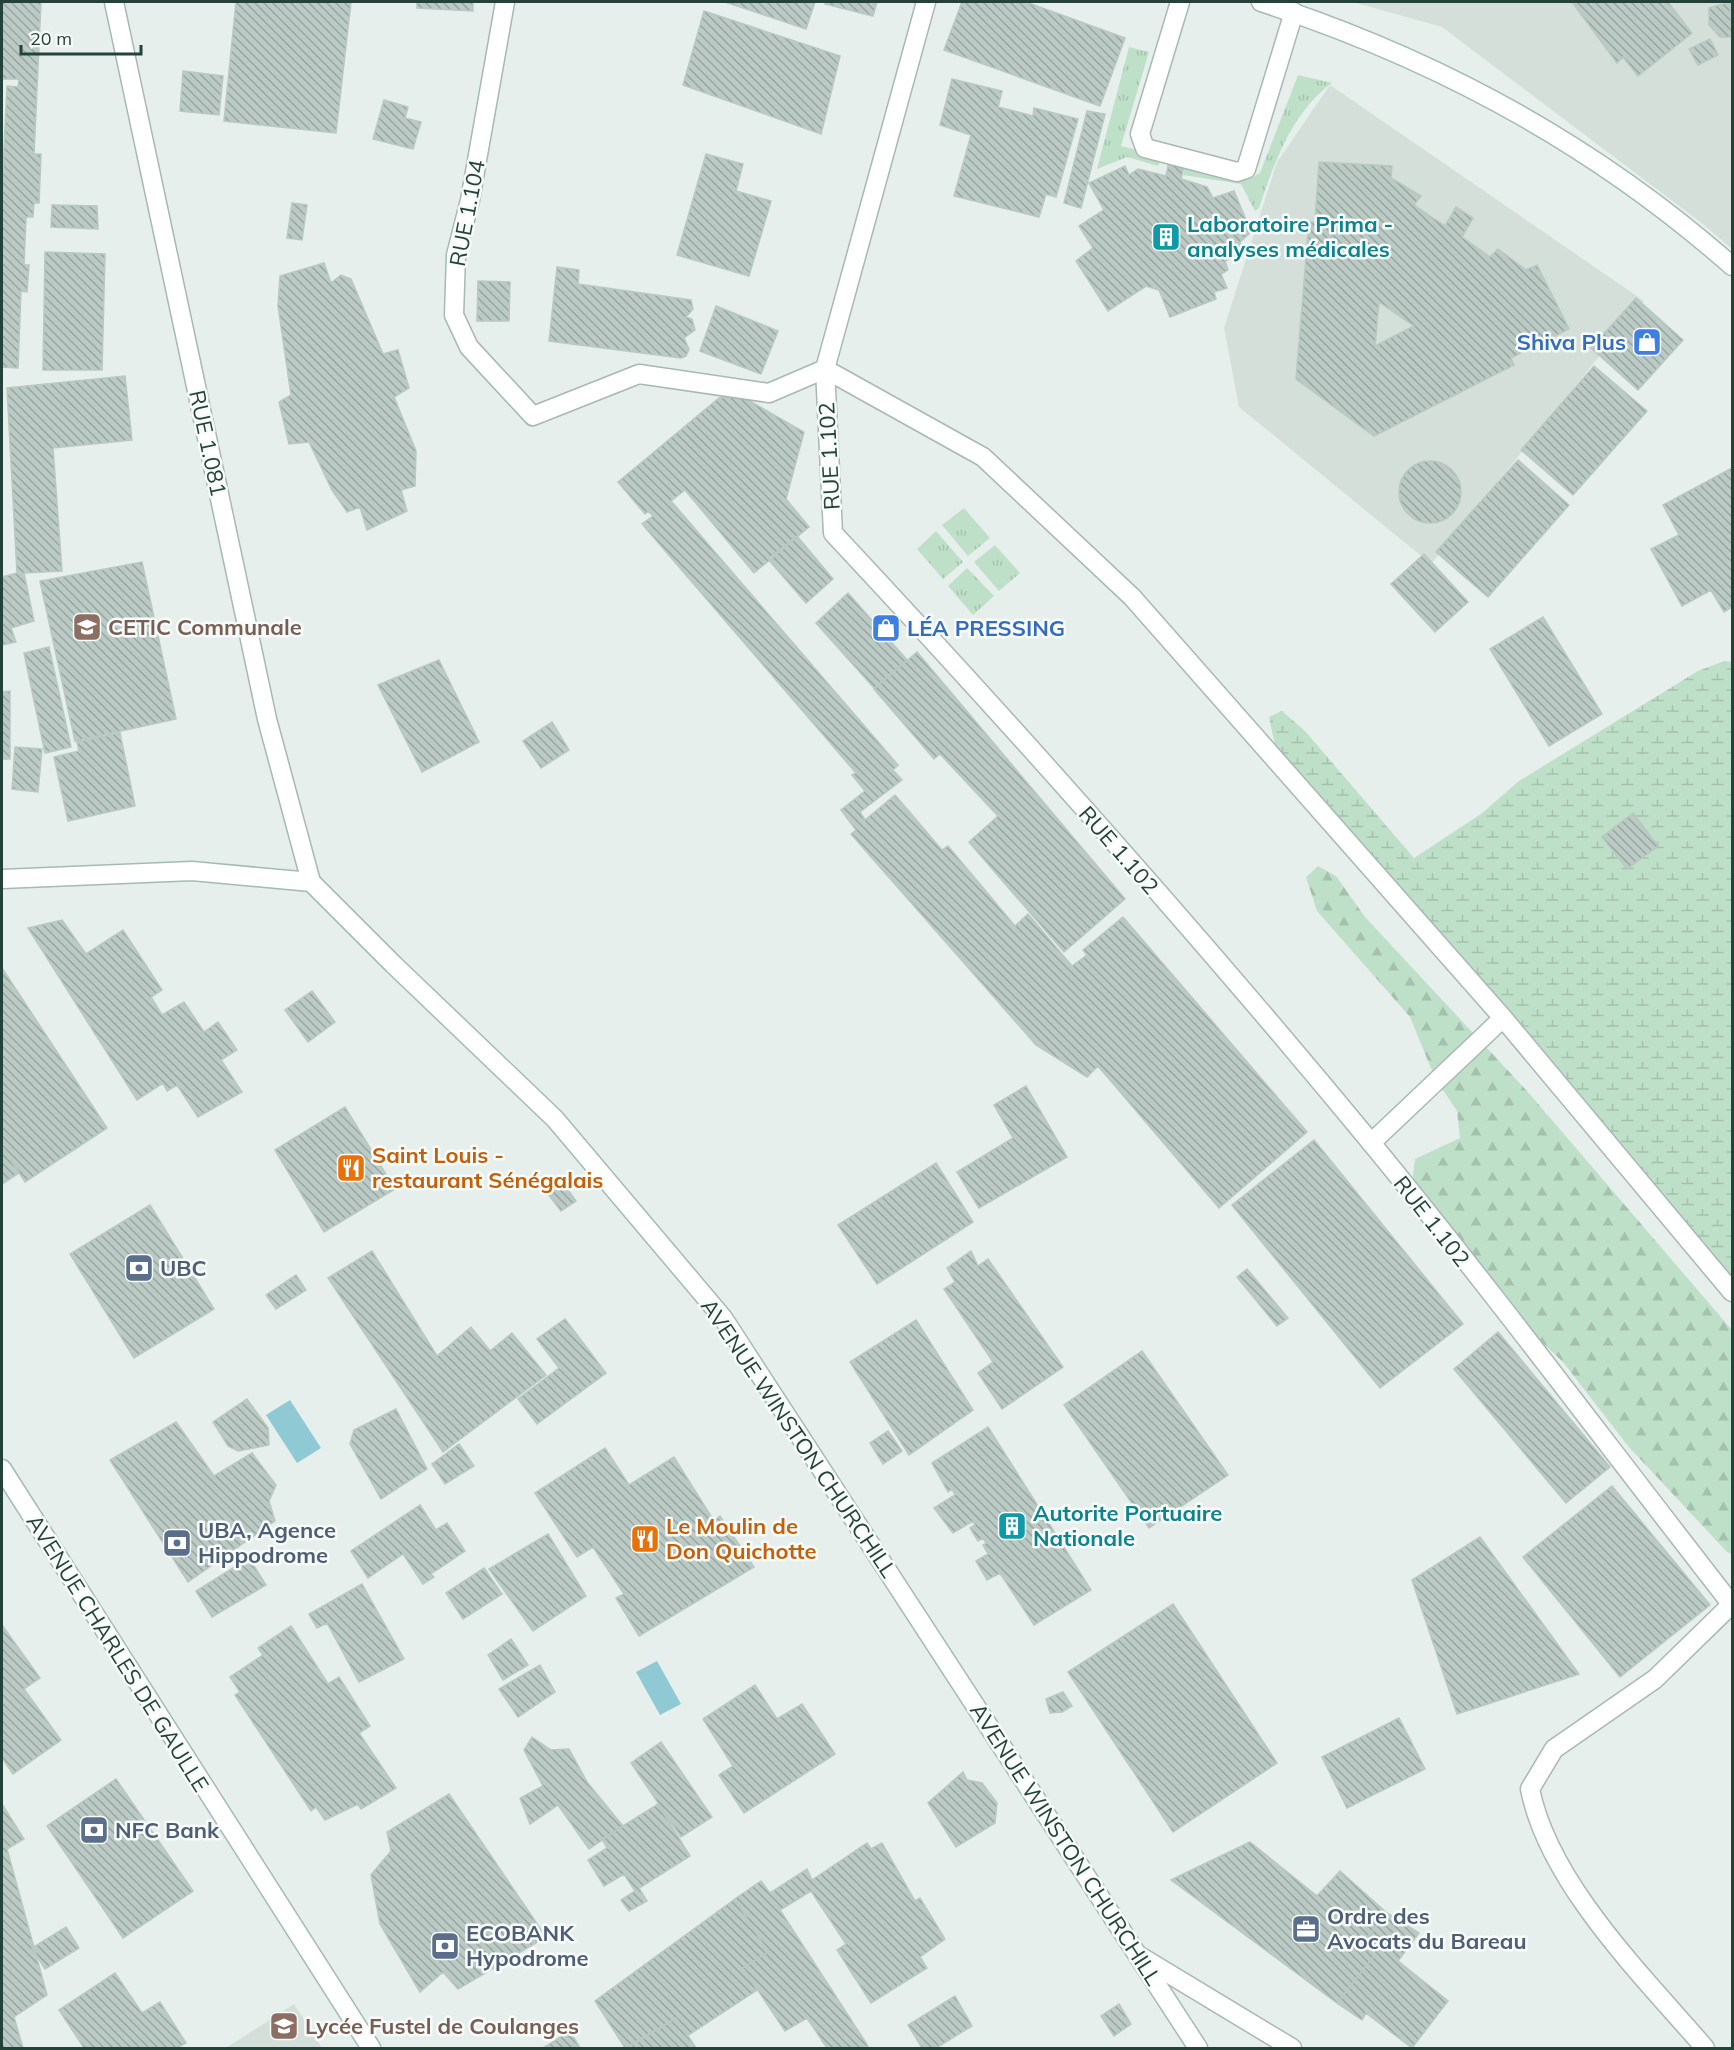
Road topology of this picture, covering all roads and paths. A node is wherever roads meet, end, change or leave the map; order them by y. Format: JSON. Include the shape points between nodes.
{"nodes":[{"id":1,"x":114,"y":2,"type":"edge"},
{"id":2,"x":505,"y":2,"type":"edge"},
{"id":3,"x":926,"y":2,"type":"edge"},
{"id":4,"x":1180,"y":2,"type":"edge"},
{"id":5,"x":1261,"y":2,"type":"edge"},
{"id":6,"x":1294,"y":12,"type":"junction"},
{"id":7,"x":1732,"y":266,"type":"edge"},
{"id":8,"x":825,"y":369,"type":"junction"},
{"id":9,"x":2,"y":879,"type":"edge"},
{"id":10,"x":311,"y":882,"type":"junction"},
{"id":11,"x":1503,"y":1018,"type":"junction"},
{"id":12,"x":1371,"y":1143,"type":"junction"},
{"id":13,"x":1732,"y":1292,"type":"edge"},
{"id":14,"x":2,"y":1469,"type":"edge"},
{"id":15,"x":1732,"y":1605,"type":"edge"},
{"id":16,"x":1138,"y":1955,"type":"junction"},
{"id":17,"x":371,"y":2049,"type":"edge"},
{"id":18,"x":1198,"y":2049,"type":"edge"},
{"id":19,"x":1292,"y":2049,"type":"edge"},
{"id":20,"x":1705,"y":2049,"type":"edge"}],
"edges":[{"from":1,"to":10,"type":"street","name":"RUE 1.081","via":[[267,719]]},
{"from":2,"to":8,"type":"street","name":"RUE 1.104","via":[[470,200],[456,255],[454,315],[469,347],[533,416],[639,374],[769,393]]},
{"from":3,"to":8,"type":"street","name":"RUE 1.102"},
{"from":4,"to":6,"type":"street","via":[[1140,134],[1141,142],[1145,148],[1237,172],[1246,170]]},
{"from":5,"to":6,"type":"street"},
{"from":6,"to":7,"type":"street","via":[[1452,78],[1549,131],[1640,191]]},
{"from":8,"to":11,"type":"street","via":[[983,457],[1132,597]]},
{"from":8,"to":12,"type":"street","name":"RUE 1.102","via":[[833,533],[958,667],[1268,1019]]},
{"from":9,"to":10,"type":"street","via":[[192,871]]},
{"from":10,"to":16,"type":"street","name":"AVENUE WINSTON CHURCHILL","via":[[555,1119],[723,1317]]},
{"from":11,"to":12,"type":"street"},
{"from":11,"to":13,"type":"street"},
{"from":12,"to":15,"type":"street","name":"RUE 1.102"},
{"from":14,"to":17,"type":"street","name":"AVENUE CHARLES DE GAULLE"},
{"from":15,"to":20,"type":"street","via":[[1655,1679],[1554,1749],[1530,1789],[1553,1853],[1609,1938]]},
{"from":16,"to":18,"type":"street","name":"AVENUE WINSTON CHURCHILL"},
{"from":16,"to":19,"type":"street"}]}
